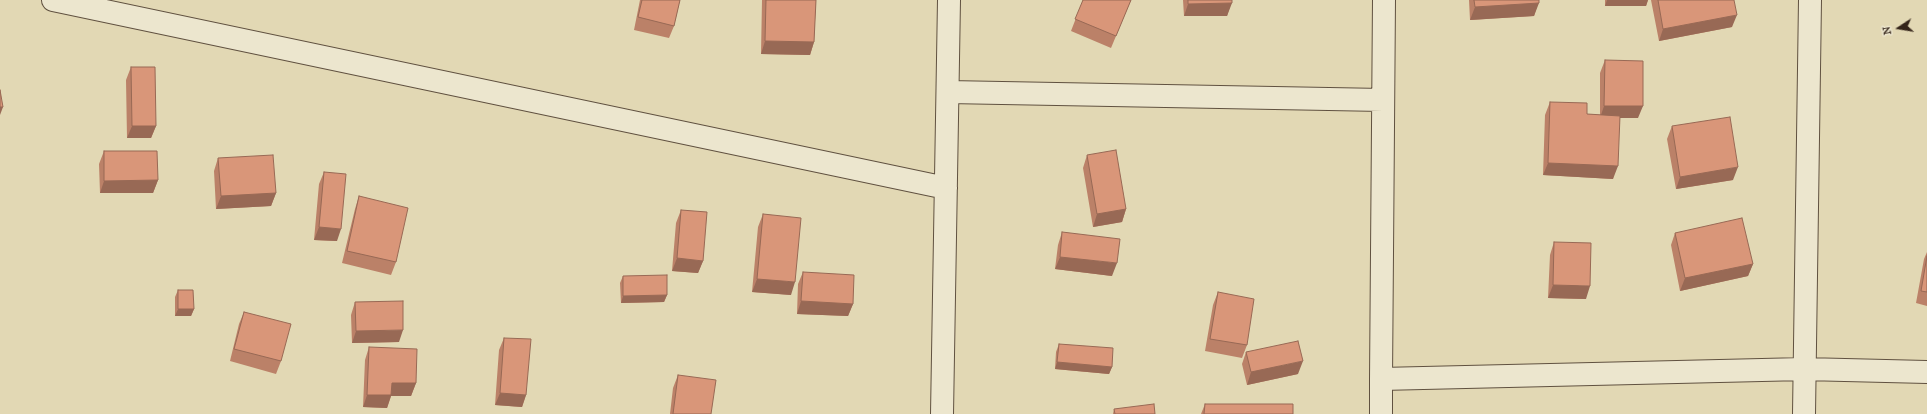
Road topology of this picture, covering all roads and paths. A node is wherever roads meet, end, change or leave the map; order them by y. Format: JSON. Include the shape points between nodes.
{"nodes":[{"id":1,"x":53,"y":0,"type":"edge"},
{"id":2,"x":949,"y":0,"type":"edge"},
{"id":3,"x":1384,"y":0,"type":"edge"},
{"id":4,"x":1810,"y":0,"type":"edge"},
{"id":5,"x":948,"y":92,"type":"junction"},
{"id":6,"x":1383,"y":100,"type":"junction"},
{"id":7,"x":946,"y":188,"type":"junction"},
{"id":8,"x":1804,"y":370,"type":"junction"},
{"id":9,"x":1927,"y":372,"type":"edge"},
{"id":10,"x":1381,"y":379,"type":"junction"},
{"id":11,"x":942,"y":414,"type":"edge"},
{"id":12,"x":1380,"y":414,"type":"edge"},
{"id":13,"x":1804,"y":414,"type":"edge"}],
"edges":[{"from":1,"to":7,"type":"street"},
{"from":2,"to":5,"type":"street"},
{"from":3,"to":6,"type":"street"},
{"from":4,"to":8,"type":"street"},
{"from":5,"to":6,"type":"street"},
{"from":5,"to":7,"type":"street"},
{"from":6,"to":10,"type":"street"},
{"from":7,"to":11,"type":"street"},
{"from":8,"to":9,"type":"street"},
{"from":8,"to":10,"type":"street"},
{"from":8,"to":13,"type":"street"},
{"from":10,"to":12,"type":"street"}]}
